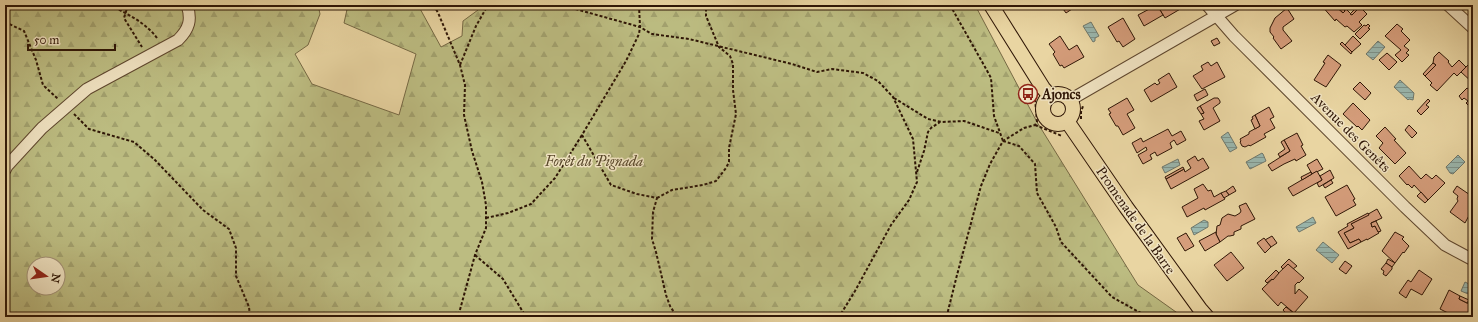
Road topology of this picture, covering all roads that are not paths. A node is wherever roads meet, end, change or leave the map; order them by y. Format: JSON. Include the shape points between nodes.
{"nodes":[{"id":1,"x":187,"y":5,"type":"edge"},
{"id":2,"x":991,"y":5,"type":"edge"},
{"id":3,"x":1208,"y":5,"type":"edge"},
{"id":4,"x":1235,"y":5,"type":"edge"},
{"id":5,"x":1448,"y":5,"type":"edge"},
{"id":6,"x":1217,"y":15,"type":"junction"},
{"id":7,"x":1473,"y":28,"type":"edge"},
{"id":8,"x":1046,"y":92,"type":"junction"},
{"id":9,"x":1070,"y":100,"type":"junction"},
{"id":10,"x":1067,"y":121,"type":"junction"},
{"id":11,"x":5,"y":170,"type":"edge"},
{"id":12,"x":1473,"y":260,"type":"edge"},
{"id":13,"x":1207,"y":317,"type":"edge"}],
"edges":[{"from":1,"to":11,"type":"street","via":[[190,14],[186,32],[178,40],[87,89],[42,128]]},
{"from":2,"to":8,"type":"main road","via":[[1005,36]]},
{"from":3,"to":6,"type":"street","name":"Avenue des Genêts"},
{"from":4,"to":6,"type":"street"},
{"from":5,"to":7,"type":"street"},
{"from":6,"to":9,"type":"street"},
{"from":6,"to":12,"type":"street","name":"Avenue des Genêts","via":[[1234,36],[1405,207],[1445,245]]},
{"from":8,"to":9,"type":"main road","via":[[1061,94]]},
{"from":8,"to":10,"type":"main road","via":[[1043,105],[1046,119],[1056,124]]},
{"from":9,"to":10,"type":"main road","via":[[1073,109]]},
{"from":10,"to":13,"type":"main road","name":"Promenade de la Barre","via":[[1126,208]]}]}
